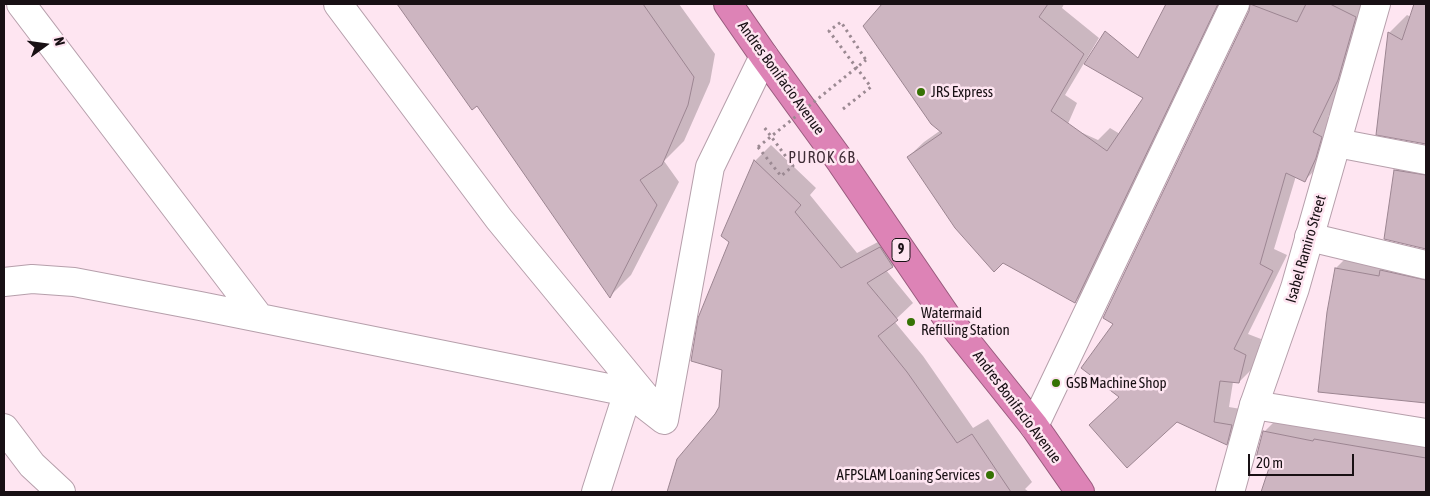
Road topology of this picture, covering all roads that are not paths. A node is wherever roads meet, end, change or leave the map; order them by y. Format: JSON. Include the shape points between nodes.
{"nodes":[{"id":1,"x":21,"y":4,"type":"edge"},
{"id":2,"x":338,"y":4,"type":"edge"},
{"id":3,"x":728,"y":4,"type":"edge"},
{"id":4,"x":1235,"y":4,"type":"edge"},
{"id":5,"x":1376,"y":4,"type":"edge"},
{"id":6,"x":764,"y":56,"type":"junction"},
{"id":7,"x":1336,"y":143,"type":"junction"},
{"id":8,"x":1426,"y":160,"type":"edge"},
{"id":9,"x":1310,"y":237,"type":"junction"},
{"id":10,"x":1426,"y":265,"type":"edge"},
{"id":11,"x":4,"y":282,"type":"edge"},
{"id":12,"x":259,"y":318,"type":"junction"},
{"id":13,"x":628,"y":392,"type":"junction"},
{"id":14,"x":1254,"y":405,"type":"junction"},
{"id":15,"x":664,"y":420,"type":"junction"},
{"id":16,"x":1034,"y":426,"type":"junction"},
{"id":17,"x":4,"y":428,"type":"edge"},
{"id":18,"x":1426,"y":433,"type":"edge"},
{"id":19,"x":60,"y":492,"type":"edge"},
{"id":20,"x":596,"y":492,"type":"edge"},
{"id":21,"x":1080,"y":492,"type":"edge"},
{"id":22,"x":1230,"y":492,"type":"edge"}],
"edges":[{"from":1,"to":12,"type":"street"},
{"from":2,"to":15,"type":"street","via":[[499,219]]},
{"from":3,"to":6,"type":"highway","name":"Andres Bonifacio Avenue","number":"9"},
{"from":4,"to":16,"type":"street"},
{"from":5,"to":7,"type":"street","name":"Isabel Ramiro Street"},
{"from":6,"to":15,"type":"street","via":[[710,167]]},
{"from":6,"to":16,"type":"highway","name":"Andres Bonifacio Avenue","number":"9","via":[[946,316]]},
{"from":7,"to":8,"type":"street"},
{"from":7,"to":9,"type":"street","name":"Isabel Ramiro Street"},
{"from":9,"to":10,"type":"street"},
{"from":9,"to":14,"type":"street","name":"Isabel Ramiro Street"},
{"from":11,"to":12,"type":"street","via":[[32,279],[74,282]]},
{"from":12,"to":13,"type":"street"},
{"from":13,"to":15,"type":"street"},
{"from":13,"to":20,"type":"street"},
{"from":14,"to":18,"type":"street"},
{"from":14,"to":22,"type":"street","name":"Isabel Ramiro Street"},
{"from":16,"to":21,"type":"highway","name":"Andres Bonifacio Avenue","number":"9"},
{"from":17,"to":19,"type":"street","via":[[32,465]]}]}
